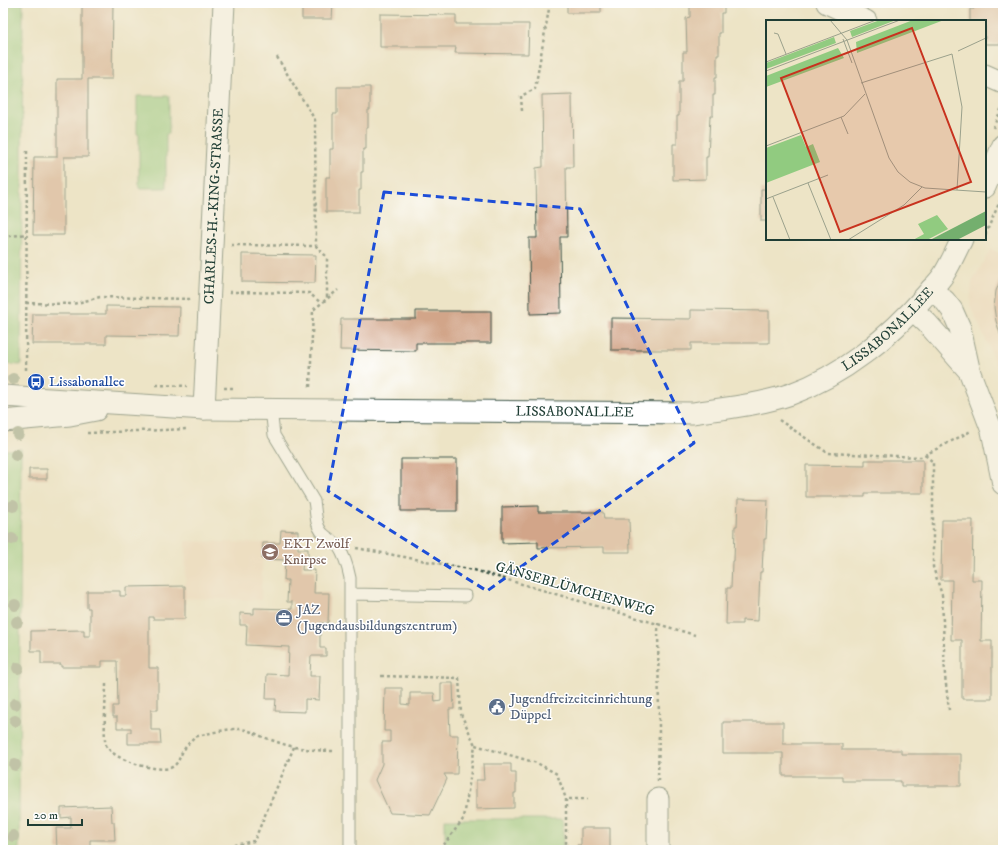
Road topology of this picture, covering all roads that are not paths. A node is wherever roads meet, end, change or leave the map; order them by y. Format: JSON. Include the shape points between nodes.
{"nodes":[{"id":1,"x":224,"y":3,"type":"edge"},
{"id":2,"x":827,"y":3,"type":"edge"},
{"id":3,"x":864,"y":20,"type":"edge"},
{"id":4,"x":986,"y":75,"type":"edge"},
{"id":5,"x":1003,"y":83,"type":"edge"},
{"id":6,"x":997,"y":139,"type":"edge"},
{"id":7,"x":986,"y":184,"type":"edge"},
{"id":8,"x":962,"y":240,"type":"edge"},
{"id":9,"x":931,"y":290,"type":"junction"},
{"id":10,"x":913,"y":310,"type":"junction"},
{"id":11,"x":970,"y":374,"type":"junction"},
{"id":12,"x":3,"y":396,"type":"edge"},
{"id":13,"x":121,"y":404,"type":"junction"},
{"id":14,"x":271,"y":408,"type":"junction"},
{"id":15,"x":204,"y":409,"type":"junction"},
{"id":16,"x":3,"y":421,"type":"edge"},
{"id":17,"x":1003,"y":484,"type":"edge"},
{"id":18,"x":350,"y":594,"type":"junction"},
{"id":19,"x":466,"y":596,"type":"dead end"},
{"id":20,"x":658,"y":799,"type":"road end"},
{"id":21,"x":350,"y":850,"type":"edge"},
{"id":22,"x":658,"y":850,"type":"edge"}],
"edges":[{"from":1,"to":15,"type":"street","name":"CHARLES-H.-KING-STRASSE"},
{"from":2,"to":3,"type":"street"},
{"from":4,"to":5,"type":"street"},
{"from":6,"to":7,"type":"street"},
{"from":8,"to":9,"type":"street","name":"LISSABONALLEE","via":[[944,275]]},
{"from":9,"to":10,"type":"street","name":"LISSABONALLEE"},
{"from":9,"to":11,"type":"street","via":[[952,310],[960,328]]},
{"from":10,"to":11,"type":"street"},
{"from":10,"to":14,"type":"street","name":"LISSABONALLEE","via":[[875,346],[831,375],[790,394],[743,406],[693,413]]},
{"from":11,"to":17,"type":"street","via":[[992,431]]},
{"from":12,"to":13,"type":"street","name":"LISSABONALLEE"},
{"from":13,"to":15,"type":"street","name":"LISSABONALLEE"},
{"from":13,"to":16,"type":"street","name":"LISSABONALLEE","via":[[70,416]]},
{"from":14,"to":15,"type":"street","name":"LISSABONALLEE"},
{"from":14,"to":18,"type":"lane","via":[[274,435],[314,501],[316,522],[321,531],[338,545],[348,569]]},
{"from":18,"to":19,"type":"lane"},
{"from":18,"to":21,"type":"lane"},
{"from":20,"to":22,"type":"street"}]}
